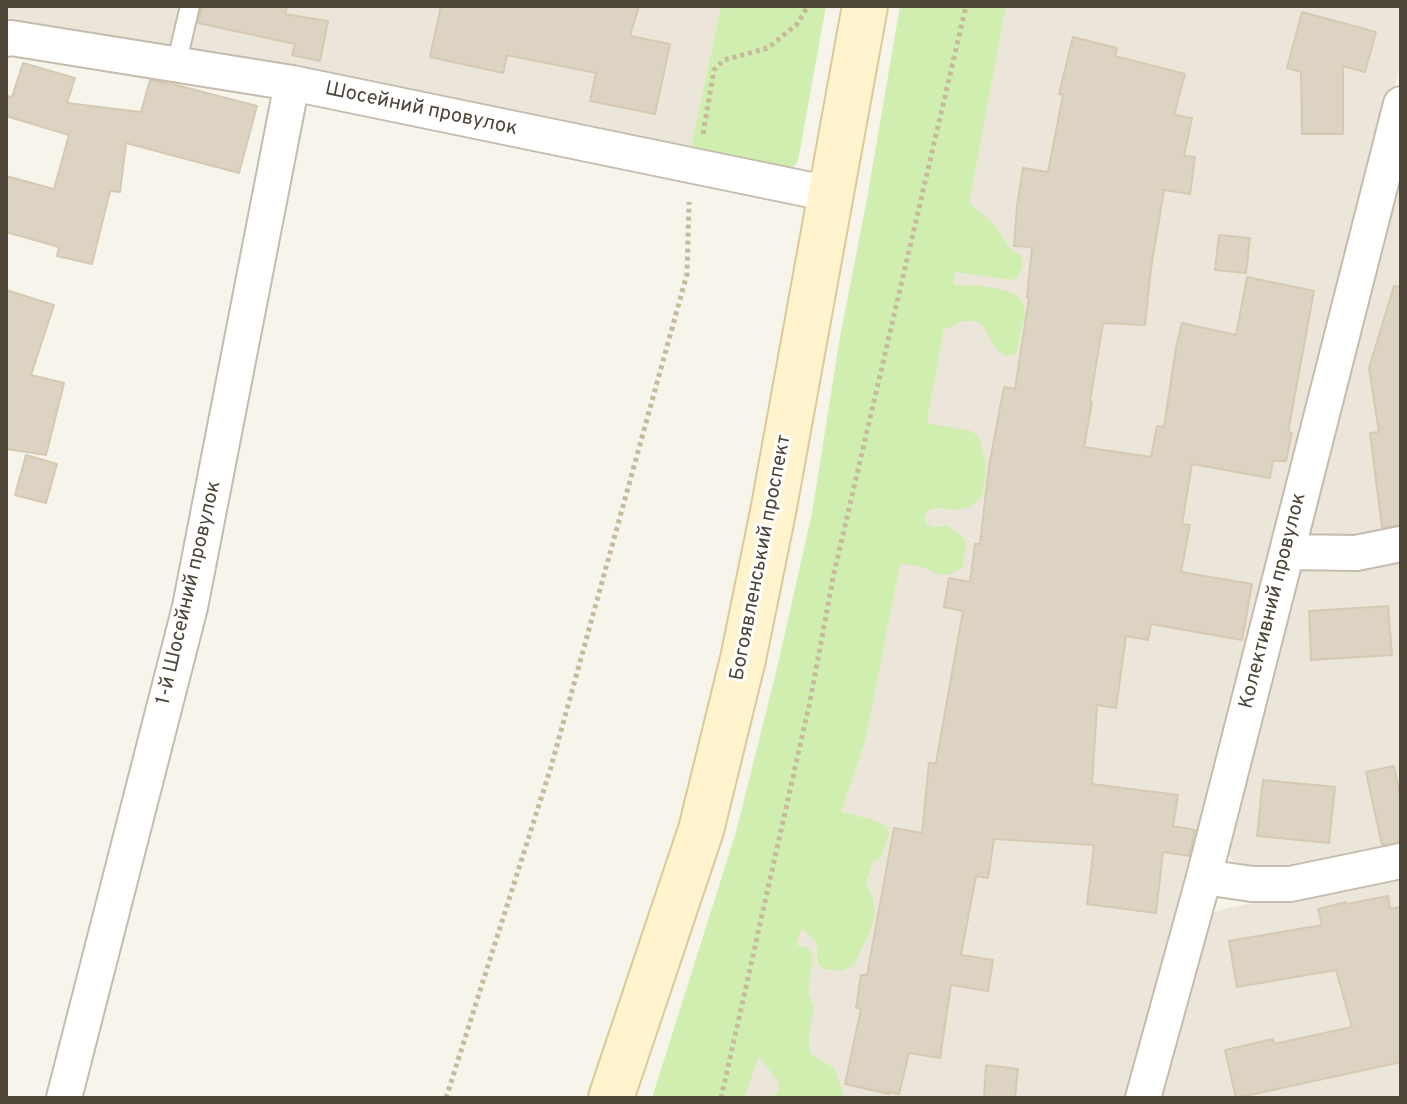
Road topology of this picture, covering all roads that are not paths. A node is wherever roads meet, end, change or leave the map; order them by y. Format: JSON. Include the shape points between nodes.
{"nodes":[{"id":1,"x":190,"y":6,"type":"edge"},
{"id":2,"x":865,"y":6,"type":"edge"},
{"id":3,"x":8,"y":39,"type":"edge"},
{"id":4,"x":176,"y":65,"type":"junction"},
{"id":5,"x":292,"y":83,"type":"junction"},
{"id":6,"x":1401,"y":104,"type":"edge"},
{"id":7,"x":830,"y":194,"type":"junction"},
{"id":8,"x":1401,"y":544,"type":"edge"},
{"id":9,"x":1287,"y":552,"type":"junction"},
{"id":10,"x":1401,"y":861,"type":"edge"},
{"id":11,"x":1204,"y":877,"type":"junction"},
{"id":12,"x":64,"y":1098,"type":"edge"},
{"id":13,"x":611,"y":1098,"type":"edge"},
{"id":14,"x":1143,"y":1098,"type":"edge"}],
"edges":[{"from":1,"to":4,"type":"lane"},
{"from":2,"to":7,"type":"main road","name":"Богоявленський проспект"},
{"from":3,"to":4,"type":"street","name":"Шосейний провулок"},
{"from":4,"to":5,"type":"street","name":"Шосейний провулок"},
{"from":5,"to":7,"type":"street","name":"Шосейний провулок"},
{"from":5,"to":12,"type":"street","name":"1-й Шосейний провулок","via":[[190,607]]},
{"from":6,"to":9,"type":"street","name":"Колективний провулок"},
{"from":7,"to":13,"type":"main road","name":"Богоявленський проспект","via":[[743,659],[701,830]]},
{"from":8,"to":9,"type":"street","via":[[1356,553]]},
{"from":9,"to":11,"type":"street","name":"Колективний провулок"},
{"from":10,"to":11,"type":"street","via":[[1290,884]]},
{"from":11,"to":14,"type":"street","name":"Колективний провулок"}]}
